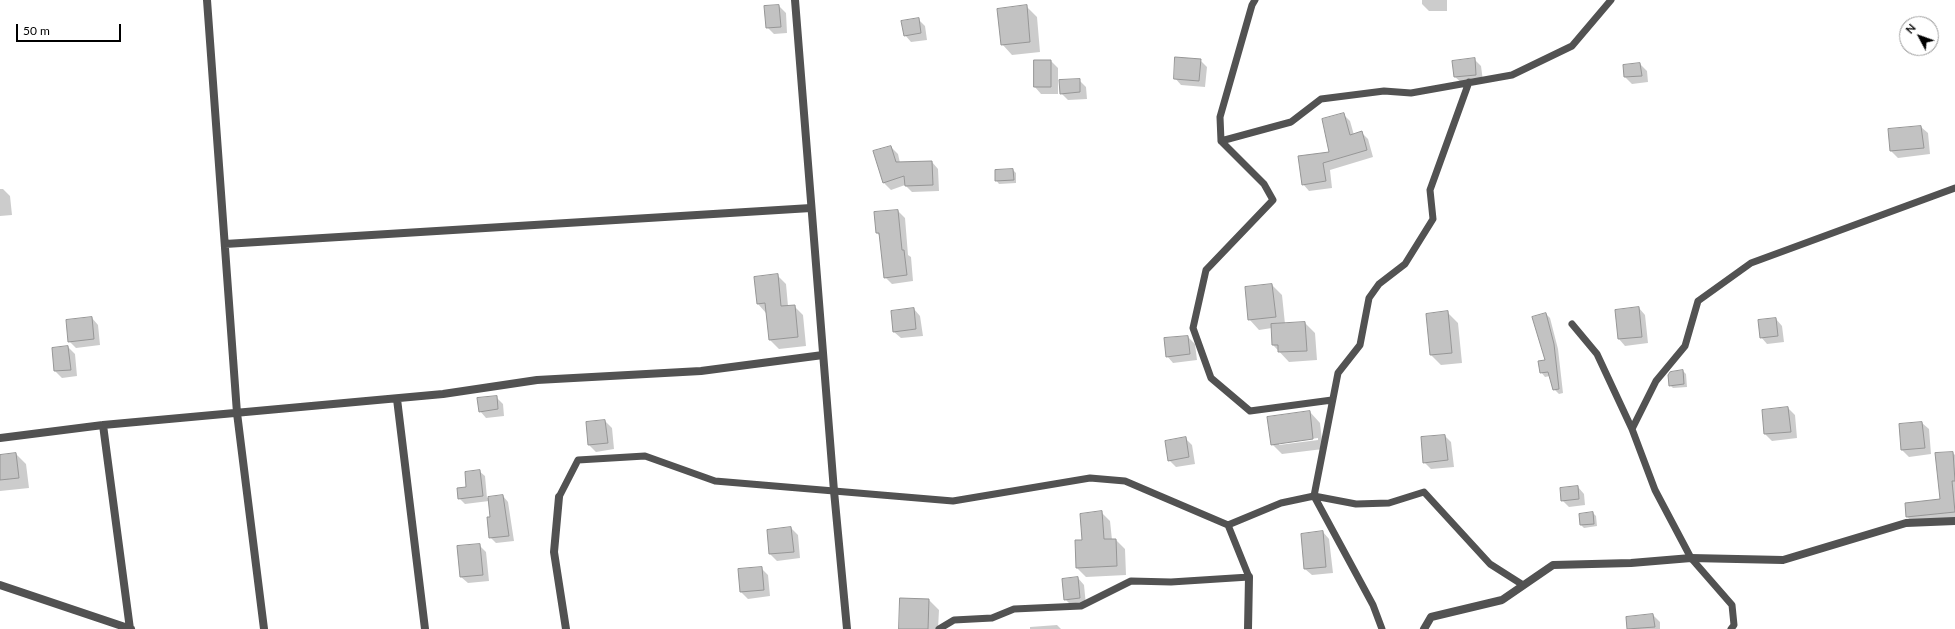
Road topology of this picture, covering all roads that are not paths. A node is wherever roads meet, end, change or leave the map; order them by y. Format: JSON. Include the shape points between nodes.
{"nodes":[{"id":1,"x":207,"y":0,"type":"edge"},
{"id":2,"x":795,"y":0,"type":"edge"},
{"id":3,"x":1255,"y":0,"type":"edge"},
{"id":4,"x":1610,"y":0,"type":"edge"},
{"id":5,"x":1469,"y":82,"type":"junction"},
{"id":6,"x":1221,"y":141,"type":"junction"},
{"id":7,"x":1955,"y":188,"type":"edge"},
{"id":8,"x":812,"y":208,"type":"junction"},
{"id":9,"x":225,"y":244,"type":"junction"},
{"id":10,"x":1572,"y":324,"type":"dead end"},
{"id":11,"x":823,"y":355,"type":"junction"},
{"id":12,"x":397,"y":399,"type":"junction"},
{"id":13,"x":1332,"y":400,"type":"junction"},
{"id":14,"x":237,"y":413,"type":"junction"},
{"id":15,"x":103,"y":424,"type":"junction"},
{"id":16,"x":1632,"y":430,"type":"junction"},
{"id":17,"x":0,"y":438,"type":"edge"},
{"id":18,"x":834,"y":491,"type":"junction"},
{"id":19,"x":1314,"y":496,"type":"junction"},
{"id":20,"x":559,"y":497,"type":"joint"},
{"id":21,"x":1955,"y":521,"type":"edge"},
{"id":22,"x":1228,"y":525,"type":"junction"},
{"id":23,"x":1691,"y":558,"type":"junction"},
{"id":24,"x":1249,"y":577,"type":"junction"},
{"id":25,"x":1523,"y":585,"type":"junction"},
{"id":26,"x":0,"y":586,"type":"edge"},
{"id":27,"x":130,"y":629,"type":"edge"},
{"id":28,"x":264,"y":629,"type":"edge"},
{"id":29,"x":425,"y":629,"type":"edge"},
{"id":30,"x":566,"y":629,"type":"edge"},
{"id":31,"x":847,"y":629,"type":"edge"},
{"id":32,"x":939,"y":629,"type":"edge"},
{"id":33,"x":1248,"y":629,"type":"edge"},
{"id":34,"x":1382,"y":629,"type":"edge"},
{"id":35,"x":1424,"y":629,"type":"edge"},
{"id":36,"x":1731,"y":629,"type":"edge"}],
"edges":[{"from":1,"to":9,"type":"street"},
{"from":2,"to":8,"type":"street"},
{"from":3,"to":6,"type":"lane","via":[[1220,117]]},
{"from":4,"to":5,"type":"lane","via":[[1572,46],[1512,75]]},
{"from":5,"to":6,"type":"lane","via":[[1411,93],[1384,91],[1321,99],[1291,122]]},
{"from":5,"to":13,"type":"lane","via":[[1430,190],[1433,219],[1405,264],[1379,284],[1369,298],[1360,345],[1338,373]]},
{"from":6,"to":13,"type":"lane","via":[[1264,184],[1272,200],[1206,270],[1194,328],[1211,378],[1250,411]]},
{"from":7,"to":16,"type":"lane","via":[[1751,263],[1698,301],[1685,346],[1656,381]]},
{"from":8,"to":9,"type":"street"},
{"from":8,"to":11,"type":"street"},
{"from":9,"to":14,"type":"street"},
{"from":10,"to":16,"type":"lane","via":[[1597,354]]},
{"from":11,"to":12,"type":"street","via":[[701,371],[537,380]]},
{"from":11,"to":18,"type":"street"},
{"from":12,"to":14,"type":"street"},
{"from":12,"to":29,"type":"street"},
{"from":13,"to":19,"type":"lane"},
{"from":14,"to":15,"type":"street"},
{"from":14,"to":28,"type":"street"},
{"from":15,"to":17,"type":"street"},
{"from":15,"to":27,"type":"street"},
{"from":16,"to":23,"type":"lane","via":[[1655,490]]},
{"from":18,"to":20,"type":"lane","via":[[715,481],[645,456],[578,460]]},
{"from":18,"to":22,"type":"lane","via":[[953,501],[1090,478],[1124,481]]},
{"from":18,"to":31,"type":"street"},
{"from":19,"to":22,"type":"lane","via":[[1281,503]]},
{"from":19,"to":25,"type":"lane","via":[[1356,504],[1389,503],[1424,492],[1490,564]]},
{"from":19,"to":34,"type":"lane","via":[[1373,605]]},
{"from":20,"to":30,"type":"street","via":[[554,552]]},
{"from":21,"to":23,"type":"street","via":[[1906,523],[1783,560]]},
{"from":22,"to":24,"type":"lane"},
{"from":23,"to":25,"type":"street","via":[[1553,566]]},
{"from":23,"to":36,"type":"lane","via":[[1732,605],[1734,625]]},
{"from":24,"to":32,"type":"lane","via":[[1171,582],[1131,581],[1081,606],[1014,609],[992,618],[954,620]]},
{"from":24,"to":33,"type":"street"},
{"from":25,"to":35,"type":"street","via":[[1502,600],[1432,616]]},
{"from":26,"to":27,"type":"street"}]}
